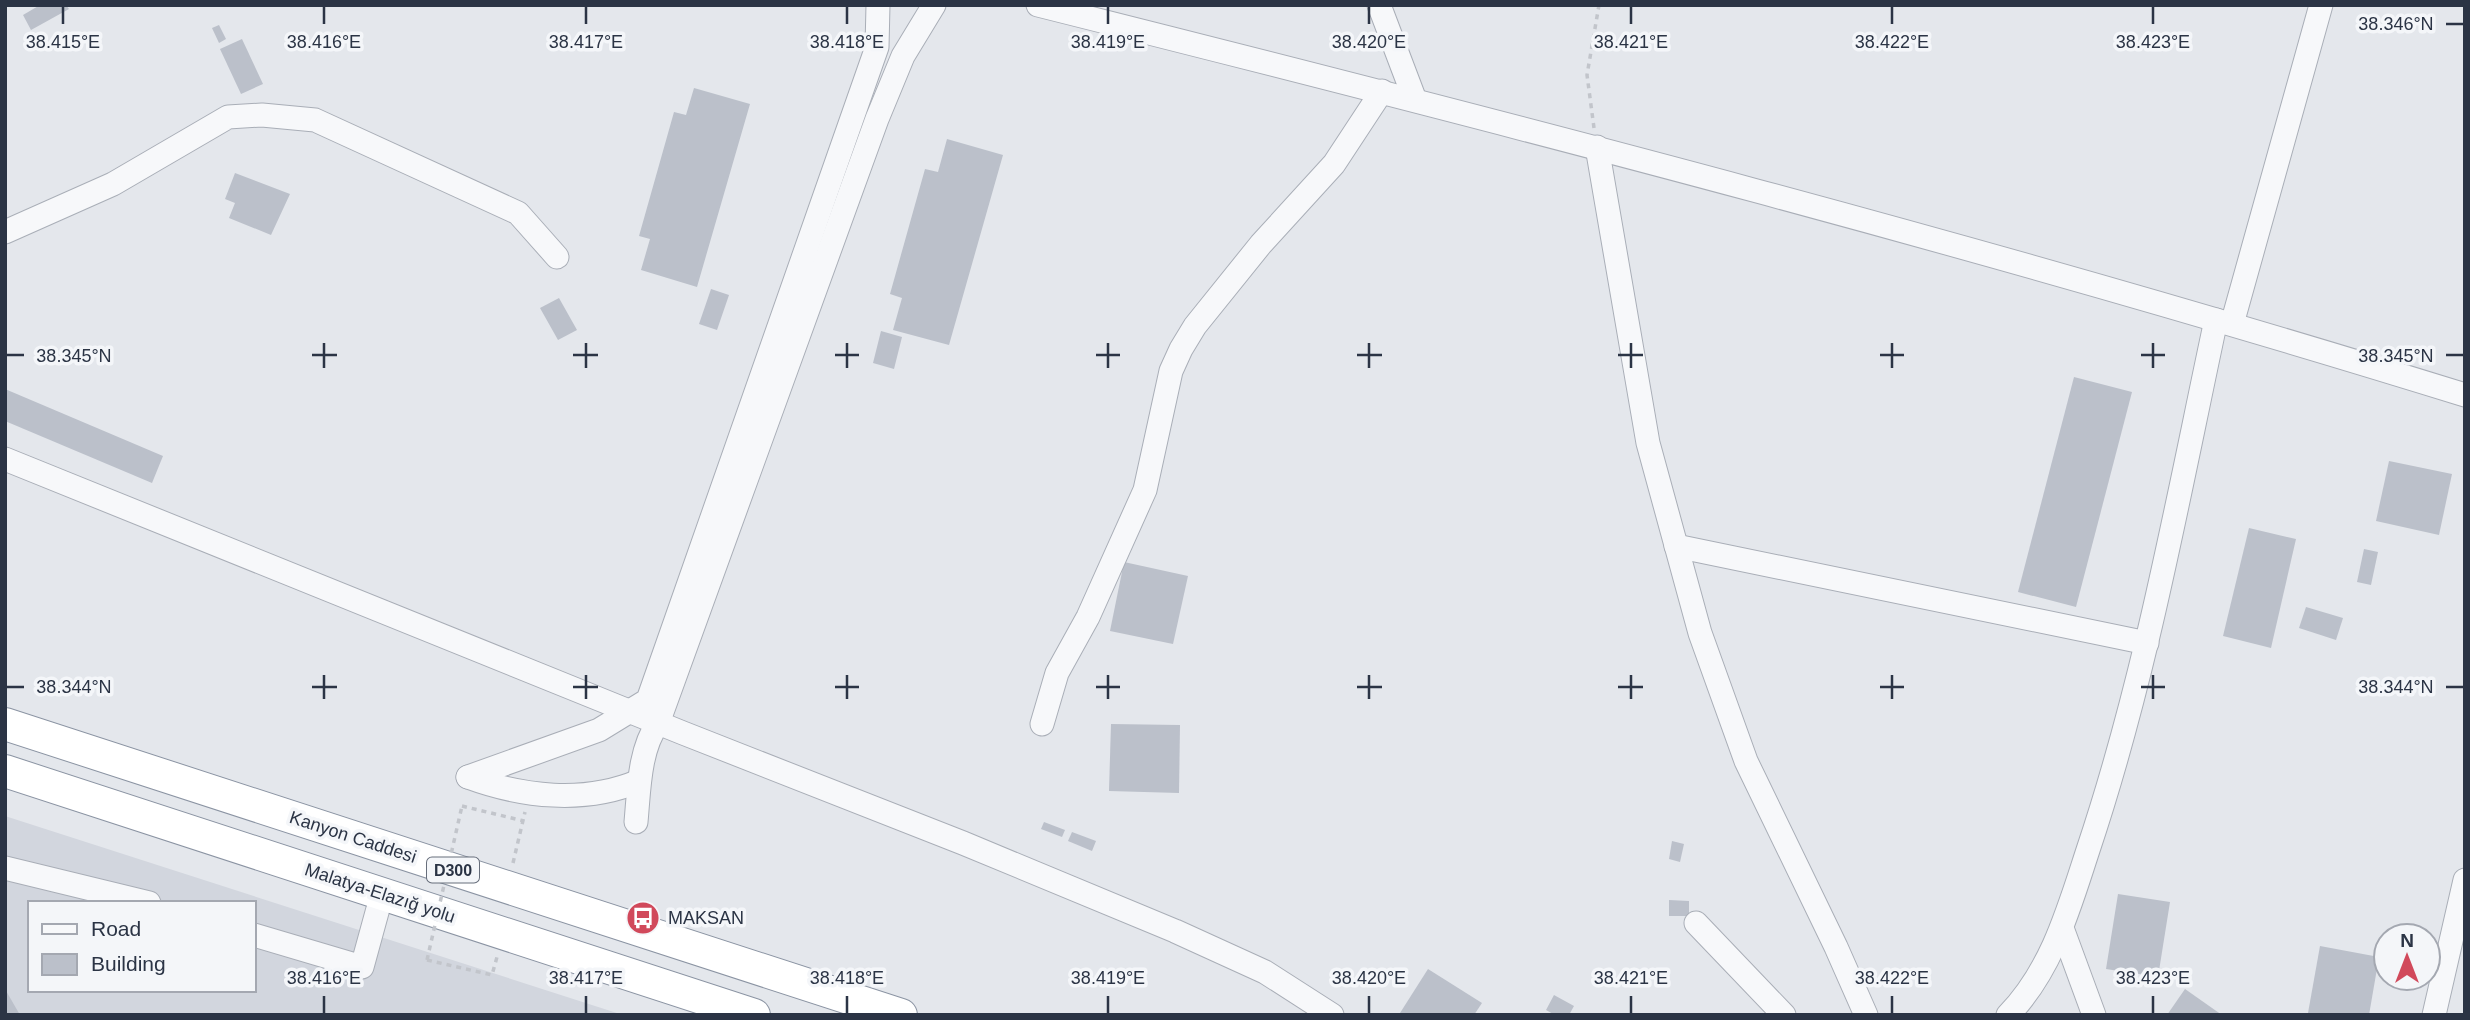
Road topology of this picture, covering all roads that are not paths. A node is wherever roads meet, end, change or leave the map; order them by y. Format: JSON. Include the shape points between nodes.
{"nodes":[{"id":1,"x":878,"y":5,"type":"edge"},
{"id":2,"x":934,"y":5,"type":"edge"},
{"id":3,"x":1038,"y":5,"type":"edge"},
{"id":4,"x":1380,"y":5,"type":"edge"},
{"id":5,"x":2321,"y":5,"type":"edge"},
{"id":6,"x":1382,"y":91,"type":"junction"},
{"id":7,"x":1415,"y":100,"type":"junction"},
{"id":8,"x":1597,"y":147,"type":"junction"},
{"id":9,"x":5,"y":232,"type":"edge"},
{"id":10,"x":557,"y":257,"type":"dead end"},
{"id":11,"x":2224,"y":322,"type":"junction"},
{"id":12,"x":2465,"y":395,"type":"edge"},
{"id":13,"x":5,"y":459,"type":"edge"},
{"id":14,"x":1676,"y":546,"type":"junction"},
{"id":15,"x":2147,"y":643,"type":"junction"},
{"id":16,"x":630,"y":712,"type":"junction"},
{"id":17,"x":658,"y":723,"type":"junction"},
{"id":18,"x":5,"y":724,"type":"edge"},
{"id":19,"x":1042,"y":724,"type":"dead end"},
{"id":20,"x":5,"y":771,"type":"edge"},
{"id":21,"x":639,"y":781,"type":"junction"},
{"id":22,"x":636,"y":822,"type":"dead end"},
{"id":23,"x":5,"y":868,"type":"edge"},
{"id":24,"x":2465,"y":880,"type":"edge"},
{"id":25,"x":382,"y":894,"type":"junction"},
{"id":26,"x":141,"y":901,"type":"edge"},
{"id":27,"x":1696,"y":923,"type":"dead end"},
{"id":28,"x":2062,"y":928,"type":"junction"},
{"id":29,"x":256,"y":935,"type":"edge"},
{"id":30,"x":719,"y":1009,"type":"edge"},
{"id":31,"x":754,"y":1015,"type":"edge"},
{"id":32,"x":901,"y":1015,"type":"edge"},
{"id":33,"x":1332,"y":1015,"type":"edge"},
{"id":34,"x":1784,"y":1015,"type":"edge"},
{"id":35,"x":1866,"y":1015,"type":"edge"},
{"id":36,"x":2008,"y":1015,"type":"edge"},
{"id":37,"x":2094,"y":1015,"type":"edge"},
{"id":38,"x":2434,"y":1015,"type":"edge"}],
"edges":[{"from":1,"to":16,"type":"street","via":[[877,47],[648,701]]},
{"from":2,"to":17,"type":"street","via":[[903,55],[877,118]]},
{"from":3,"to":6,"type":"street"},
{"from":4,"to":7,"type":"street"},
{"from":5,"to":11,"type":"street"},
{"from":6,"to":7,"type":"street"},
{"from":6,"to":19,"type":"street","via":[[1334,164],[1261,244],[1181,349],[1171,371],[1145,490],[1088,617],[1057,673]]},
{"from":7,"to":8,"type":"street"},
{"from":8,"to":11,"type":"street"},
{"from":8,"to":14,"type":"street","via":[[1648,443]]},
{"from":9,"to":10,"type":"street","via":[[113,184],[228,117],[262,115],[315,120],[518,213]]},
{"from":11,"to":12,"type":"street"},
{"from":11,"to":15,"type":"street"},
{"from":13,"to":16,"type":"street"},
{"from":14,"to":15,"type":"street"},
{"from":14,"to":35,"type":"street","via":[[1700,634],[1746,761]]},
{"from":15,"to":28,"type":"street","via":[[2106,797]]},
{"from":16,"to":17,"type":"street"},
{"from":16,"to":21,"type":"street","via":[[599,730],[468,777],[530,793],[596,795]]},
{"from":17,"to":21,"type":"street"},
{"from":17,"to":33,"type":"street","via":[[1175,931],[1265,972]]},
{"from":18,"to":32,"type":"highway","name":"Kanyon Caddesi","number":"D300"},
{"from":20,"to":25,"type":"highway","name":"Malatya-Elazığ yolu","number":"D300"},
{"from":21,"to":22,"type":"street"},
{"from":23,"to":26,"type":"street"},
{"from":24,"to":38,"type":"street"},
{"from":25,"to":29,"type":"street","via":[[362,967]]},
{"from":25,"to":30,"type":"highway","name":"Malatya-Elazığ yolu","number":"D300"},
{"from":27,"to":34,"type":"street"},
{"from":28,"to":36,"type":"street","via":[[2024,998]]},
{"from":28,"to":37,"type":"street"},
{"from":30,"to":31,"type":"highway","name":"Malatya-Elazığ yolu","number":"D300"}]}
